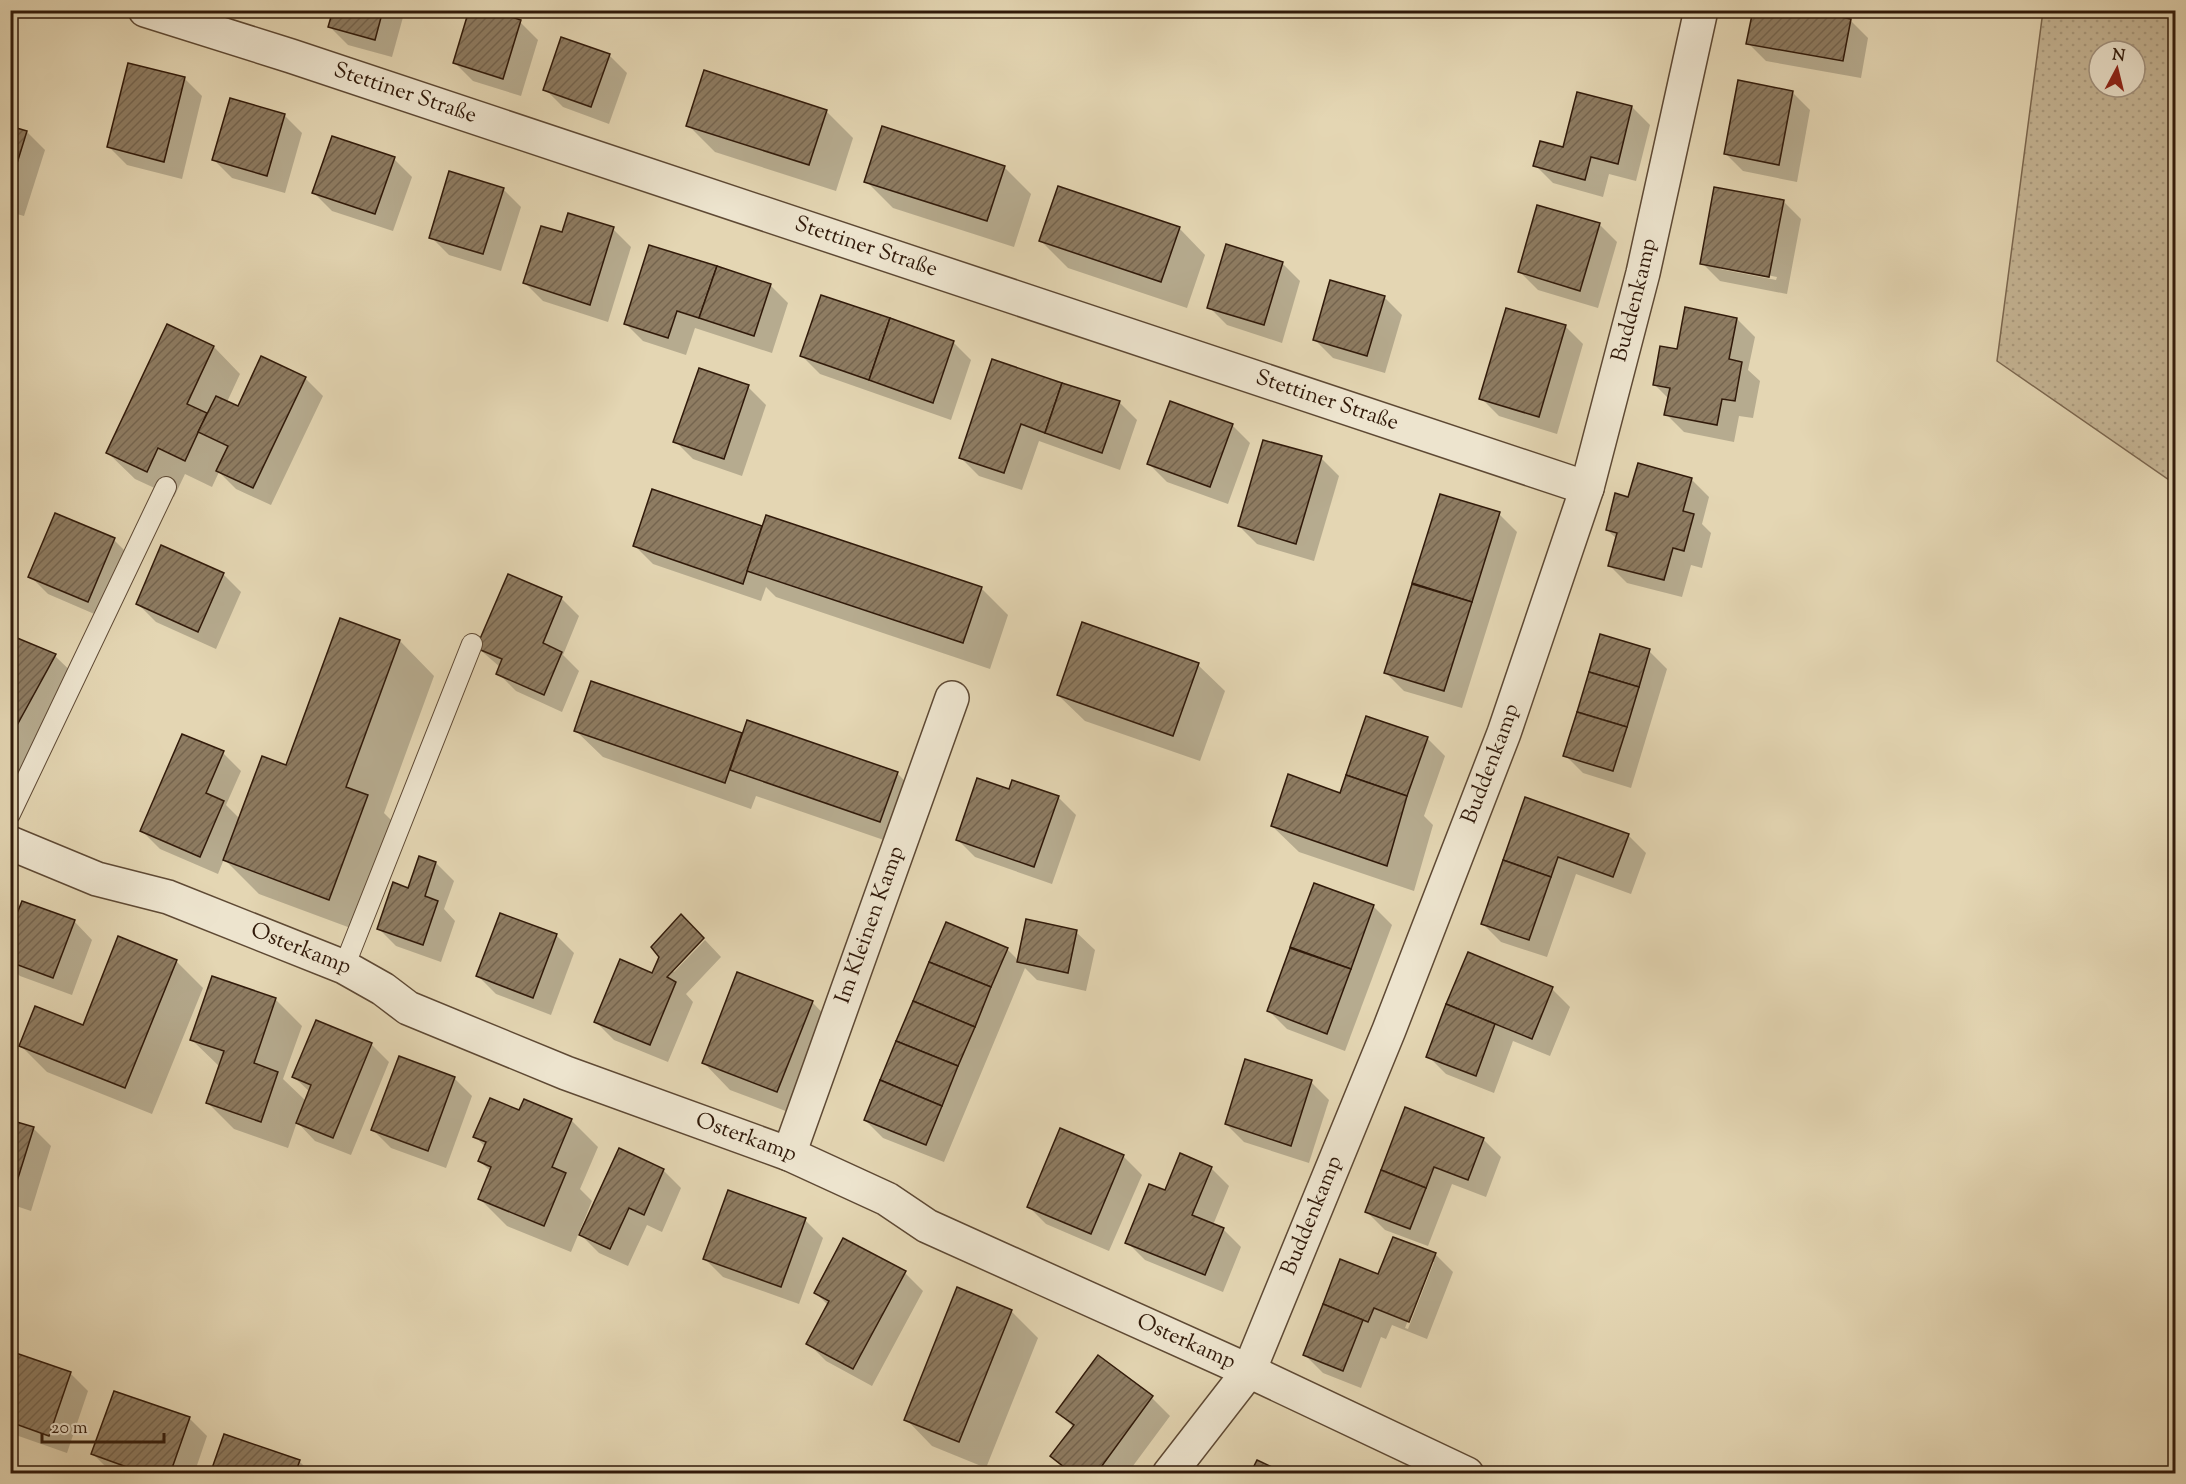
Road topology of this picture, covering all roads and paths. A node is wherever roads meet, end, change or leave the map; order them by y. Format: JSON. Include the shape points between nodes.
{"nodes":[{"id":1,"x":145,"y":10,"type":"edge"},
{"id":2,"x":1701,"y":10,"type":"edge"},
{"id":3,"x":166,"y":488,"type":"dead end"},
{"id":4,"x":1587,"y":488,"type":"junction"},
{"id":5,"x":472,"y":644,"type":"dead end"},
{"id":6,"x":952,"y":698,"type":"dead end"},
{"id":7,"x":10,"y":814,"type":"edge"},
{"id":8,"x":10,"y":843,"type":"edge"},
{"id":9,"x":344,"y":967,"type":"junction"},
{"id":10,"x":789,"y":1154,"type":"junction"},
{"id":11,"x":1249,"y":1371,"type":"junction"},
{"id":12,"x":1169,"y":1473,"type":"edge"},
{"id":13,"x":1467,"y":1473,"type":"edge"}],
"edges":[{"from":1,"to":4,"type":"street","name":"Stettiner Straße"},
{"from":2,"to":4,"type":"street","name":"Buddenkamp","via":[[1643,273]]},
{"from":3,"to":7,"type":"lane"},
{"from":4,"to":11,"type":"street","name":"Buddenkamp","via":[[1504,733],[1389,1030]]},
{"from":5,"to":9,"type":"lane"},
{"from":6,"to":10,"type":"street","name":"Im Kleinen Kamp"},
{"from":8,"to":9,"type":"street","name":"Osterkamp","via":[[97,879],[168,897]]},
{"from":9,"to":10,"type":"street","name":"Osterkamp","via":[[408,1008],[566,1073]]},
{"from":10,"to":11,"type":"street","name":"Osterkamp","via":[[887,1199],[927,1226]]},
{"from":11,"to":12,"type":"street","name":"Buddenkamp"},
{"from":11,"to":13,"type":"street","name":"Osterkamp"}]}
